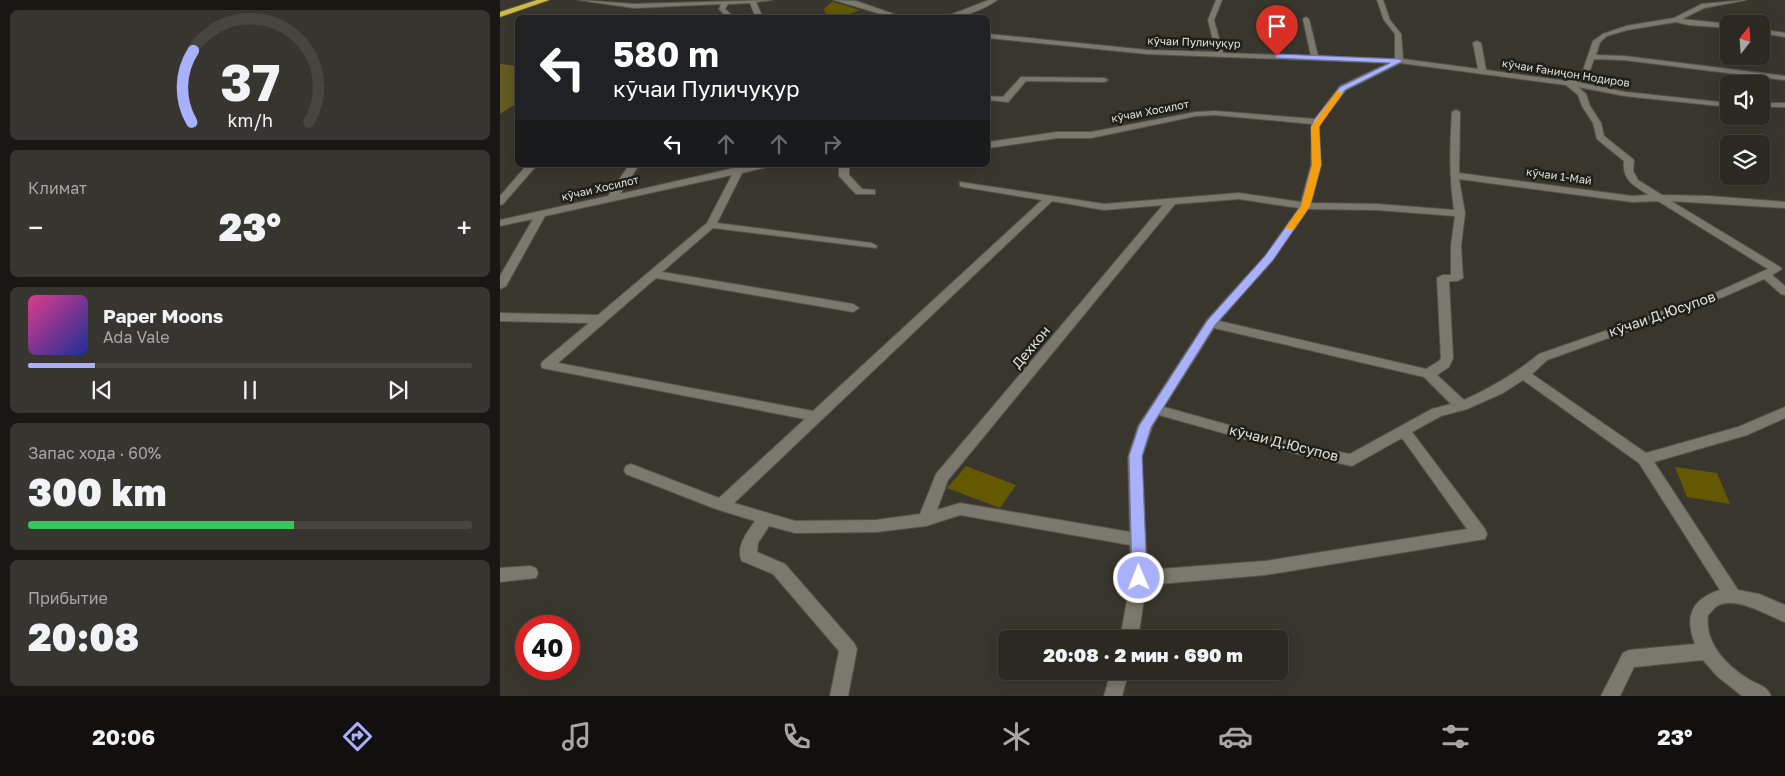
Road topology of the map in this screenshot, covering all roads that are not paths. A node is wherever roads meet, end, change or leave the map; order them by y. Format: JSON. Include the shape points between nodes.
{"nodes":[{"id":1,"x":537,"y":0,"type":"edge"},
{"id":2,"x":545,"y":0,"type":"edge"},
{"id":3,"x":582,"y":0,"type":"edge"},
{"id":4,"x":769,"y":0,"type":"edge"},
{"id":5,"x":837,"y":0,"type":"edge"},
{"id":6,"x":994,"y":0,"type":"edge"},
{"id":7,"x":1219,"y":0,"type":"edge"},
{"id":8,"x":1380,"y":0,"type":"edge"},
{"id":9,"x":1743,"y":0,"type":"edge"},
{"id":10,"x":752,"y":1,"type":"edge"},
{"id":11,"x":1718,"y":1,"type":"edge"},
{"id":12,"x":725,"y":3,"type":"junction"},
{"id":13,"x":500,"y":13,"type":"edge"},
{"id":14,"x":729,"y":15,"type":"edge"},
{"id":15,"x":759,"y":15,"type":"edge"},
{"id":16,"x":893,"y":15,"type":"edge"},
{"id":17,"x":956,"y":15,"type":"edge"},
{"id":18,"x":1306,"y":19,"type":"dead end"},
{"id":19,"x":1676,"y":20,"type":"junction"},
{"id":20,"x":1720,"y":25,"type":"edge"},
{"id":21,"x":1770,"y":33,"type":"edge"},
{"id":22,"x":1785,"y":35,"type":"edge"},
{"id":23,"x":990,"y":36,"type":"edge"},
{"id":24,"x":1477,"y":43,"type":"dead end"},
{"id":25,"x":1220,"y":55,"type":"junction"},
{"id":26,"x":1315,"y":57,"type":"junction"},
{"id":27,"x":1592,"y":57,"type":"junction"},
{"id":28,"x":1399,"y":61,"type":"junction"},
{"id":29,"x":1482,"y":71,"type":"junction"},
{"id":30,"x":1785,"y":78,"type":"edge"},
{"id":31,"x":1104,"y":80,"type":"dead end"},
{"id":32,"x":1568,"y":83,"type":"junction"},
{"id":33,"x":990,"y":98,"type":"edge"},
{"id":34,"x":1720,"y":104,"type":"edge"},
{"id":35,"x":1770,"y":105,"type":"edge"},
{"id":36,"x":1785,"y":105,"type":"edge"},
{"id":37,"x":1456,"y":112,"type":"dead end"},
{"id":38,"x":1317,"y":122,"type":"junction"},
{"id":39,"x":990,"y":145,"type":"edge"},
{"id":40,"x":530,"y":167,"type":"edge"},
{"id":41,"x":633,"y":167,"type":"edge"},
{"id":42,"x":754,"y":167,"type":"edge"},
{"id":43,"x":844,"y":167,"type":"edge"},
{"id":44,"x":724,"y":169,"type":"edge"},
{"id":45,"x":739,"y":170,"type":"junction"},
{"id":46,"x":1454,"y":175,"type":"junction"},
{"id":47,"x":963,"y":184,"type":"dead end"},
{"id":48,"x":872,"y":192,"type":"dead end"},
{"id":49,"x":1661,"y":197,"type":"junction"},
{"id":50,"x":612,"y":198,"type":"junction"},
{"id":51,"x":1049,"y":199,"type":"junction"},
{"id":52,"x":1172,"y":201,"type":"junction"},
{"id":53,"x":500,"y":202,"type":"edge"},
{"id":54,"x":1306,"y":206,"type":"junction"},
{"id":55,"x":1785,"y":206,"type":"edge"},
{"id":56,"x":1460,"y":213,"type":"junction"},
{"id":57,"x":540,"y":216,"type":"junction"},
{"id":58,"x":500,"y":223,"type":"edge"},
{"id":59,"x":711,"y":225,"type":"junction"},
{"id":60,"x":872,"y":246,"type":"dead end"},
{"id":61,"x":1770,"y":272,"type":"junction"},
{"id":62,"x":652,"y":274,"type":"junction"},
{"id":63,"x":500,"y":286,"type":"edge"},
{"id":64,"x":1785,"y":292,"type":"edge"},
{"id":65,"x":853,"y":308,"type":"dead end"},
{"id":66,"x":500,"y":316,"type":"edge"},
{"id":67,"x":600,"y":319,"type":"junction"},
{"id":68,"x":1211,"y":323,"type":"junction"},
{"id":69,"x":1428,"y":374,"type":"junction"},
{"id":70,"x":1523,"y":374,"type":"junction"},
{"id":71,"x":1462,"y":406,"type":"junction"},
{"id":72,"x":1155,"y":409,"type":"junction"},
{"id":73,"x":1785,"y":412,"type":"edge"},
{"id":74,"x":816,"y":416,"type":"junction"},
{"id":75,"x":1403,"y":430,"type":"junction"},
{"id":76,"x":1644,"y":459,"type":"junction"},
{"id":77,"x":631,"y":470,"type":"dead end"},
{"id":78,"x":721,"y":505,"type":"junction"},
{"id":79,"x":766,"y":518,"type":"junction"},
{"id":80,"x":926,"y":520,"type":"junction"},
{"id":81,"x":1138,"y":540,"type":"junction"},
{"id":82,"x":530,"y":573,"type":"dead end"},
{"id":83,"x":500,"y":575,"type":"edge"},
{"id":84,"x":1139,"y":578,"type":"junction"},
{"id":85,"x":1733,"y":596,"type":"junction"},
{"id":86,"x":1785,"y":614,"type":"edge"},
{"id":87,"x":1131,"y":630,"type":"edge"},
{"id":88,"x":1707,"y":651,"type":"junction"},
{"id":89,"x":1117,"y":680,"type":"edge"},
{"id":90,"x":839,"y":696,"type":"edge"},
{"id":91,"x":1113,"y":696,"type":"edge"},
{"id":92,"x":1610,"y":696,"type":"edge"},
{"id":93,"x":1762,"y":696,"type":"edge"}],
"edges":[{"from":1,"to":13,"type":"highway"},
{"from":2,"to":13,"type":"highway"},
{"from":3,"to":12,"type":"street","via":[[626,6]]},
{"from":4,"to":10,"type":"street"},
{"from":5,"to":16,"type":"street"},
{"from":6,"to":17,"type":"street"},
{"from":7,"to":25,"type":"street","via":[[1211,20]]},
{"from":8,"to":28,"type":"street","via":[[1398,34]]},
{"from":9,"to":11,"type":"street"},
{"from":10,"to":12,"type":"street"},
{"from":10,"to":15,"type":"street"},
{"from":11,"to":19,"type":"street"},
{"from":12,"to":14,"type":"street","via":[[722,9]]},
{"from":18,"to":26,"type":"street"},
{"from":19,"to":20,"type":"street"},
{"from":19,"to":27,"type":"street","via":[[1626,28],[1605,35],[1597,41]]},
{"from":21,"to":22,"type":"street"},
{"from":23,"to":25,"type":"street","name":"кӯчаи Пуличуқур","via":[[1147,52]]},
{"from":24,"to":29,"type":"street"},
{"from":25,"to":26,"type":"street","name":"кӯчаи Пуличуқур"},
{"from":26,"to":28,"type":"street","name":"кӯчаи Пуличуқур"},
{"from":27,"to":30,"type":"street"},
{"from":27,"to":32,"type":"street","via":[[1584,77]]},
{"from":28,"to":29,"type":"street","name":"кӯчаи Ғаниҷон Нодиров"},
{"from":28,"to":38,"type":"street","via":[[1343,88]]},
{"from":29,"to":32,"type":"street","name":"кӯчаи Ғаниҷон Нодиров"},
{"from":31,"to":33,"type":"street","via":[[1024,79],[1005,100]]},
{"from":32,"to":34,"type":"street","name":"кӯчаи Ғаниҷон Нодиров","via":[[1625,94]]},
{"from":32,"to":49,"type":"street","name":"кӯчаи 1-Май","via":[[1582,94],[1597,123],[1600,137],[1629,160],[1628,171],[1634,182]]},
{"from":35,"to":36,"type":"street"},
{"from":37,"to":46,"type":"street"},
{"from":38,"to":39,"type":"street","name":"кӯчаи Хосилот","via":[[1196,114],[1091,135],[1057,135]]},
{"from":38,"to":54,"type":"street","via":[[1316,165]]},
{"from":40,"to":53,"type":"street"},
{"from":41,"to":50,"type":"street"},
{"from":42,"to":45,"type":"street","name":"кӯчаи Хосилот"},
{"from":43,"to":48,"type":"street","via":[[844,176],[860,192]]},
{"from":44,"to":45,"type":"street","name":"кӯчаи Хосилот"},
{"from":44,"to":50,"type":"street","name":"кӯчаи Хосилот"},
{"from":45,"to":59,"type":"street"},
{"from":46,"to":49,"type":"street","name":"кӯчаи 1-Май","via":[[1632,199]]},
{"from":46,"to":56,"type":"street"},
{"from":47,"to":51,"type":"street"},
{"from":49,"to":55,"type":"street","name":"кӯчаи 1-Май"},
{"from":49,"to":61,"type":"street","name":"кӯчаи 1-Май"},
{"from":50,"to":57,"type":"street","name":"кӯчаи Хосилот"},
{"from":51,"to":52,"type":"street","via":[[1104,207]]},
{"from":51,"to":74,"type":"street"},
{"from":52,"to":54,"type":"street","via":[[1239,196]]},
{"from":52,"to":80,"type":"street","name":"Дехкон","via":[[941,478]]},
{"from":54,"to":56,"type":"street"},
{"from":54,"to":68,"type":"street","via":[[1269,258]]},
{"from":56,"to":69,"type":"street","via":[[1457,278],[1443,278],[1446,358],[1444,364]]},
{"from":57,"to":58,"type":"street","name":"кӯчаи Хосилот"},
{"from":57,"to":63,"type":"street"},
{"from":59,"to":60,"type":"street"},
{"from":59,"to":62,"type":"street"},
{"from":61,"to":64,"type":"street","name":"кӯчаи 1-Май"},
{"from":61,"to":70,"type":"street","name":"кӯчаи Д.Юсупов","via":[[1719,295],[1543,357]]},
{"from":62,"to":65,"type":"street"},
{"from":62,"to":67,"type":"street"},
{"from":66,"to":67,"type":"street"},
{"from":67,"to":74,"type":"street","via":[[547,365]]},
{"from":68,"to":69,"type":"street"},
{"from":68,"to":72,"type":"street"},
{"from":69,"to":71,"type":"street"},
{"from":70,"to":71,"type":"street","name":"кӯчаи Д.Юсупов","via":[[1498,390]]},
{"from":70,"to":76,"type":"street"},
{"from":71,"to":75,"type":"street","name":"кӯчаи Д.Юсупов","via":[[1437,412]]},
{"from":72,"to":75,"type":"street","name":"кӯчаи Д.Юсупов","via":[[1301,450],[1352,460]]},
{"from":72,"to":81,"type":"street","via":[[1145,426],[1136,456]]},
{"from":73,"to":76,"type":"street","via":[[1742,431]]},
{"from":74,"to":78,"type":"street"},
{"from":75,"to":84,"type":"street","via":[[1479,534],[1266,568]]},
{"from":76,"to":85,"type":"street"},
{"from":77,"to":78,"type":"street"},
{"from":78,"to":79,"type":"street"},
{"from":79,"to":80,"type":"street","via":[[795,527],[876,526]]},
{"from":79,"to":90,"type":"street","via":[[750,541],[748,556],[778,569],[848,649]]},
{"from":80,"to":81,"type":"street","via":[[960,509]]},
{"from":81,"to":84,"type":"street"},
{"from":82,"to":83,"type":"street"},
{"from":84,"to":87,"type":"street"},
{"from":85,"to":86,"type":"street","via":[[1756,600]]},
{"from":85,"to":88,"type":"street","via":[[1713,600],[1700,611],[1698,629]]},
{"from":88,"to":92,"type":"street","via":[[1629,659]]},
{"from":88,"to":93,"type":"street","via":[[1725,673]]},
{"from":89,"to":91,"type":"street"}]}
